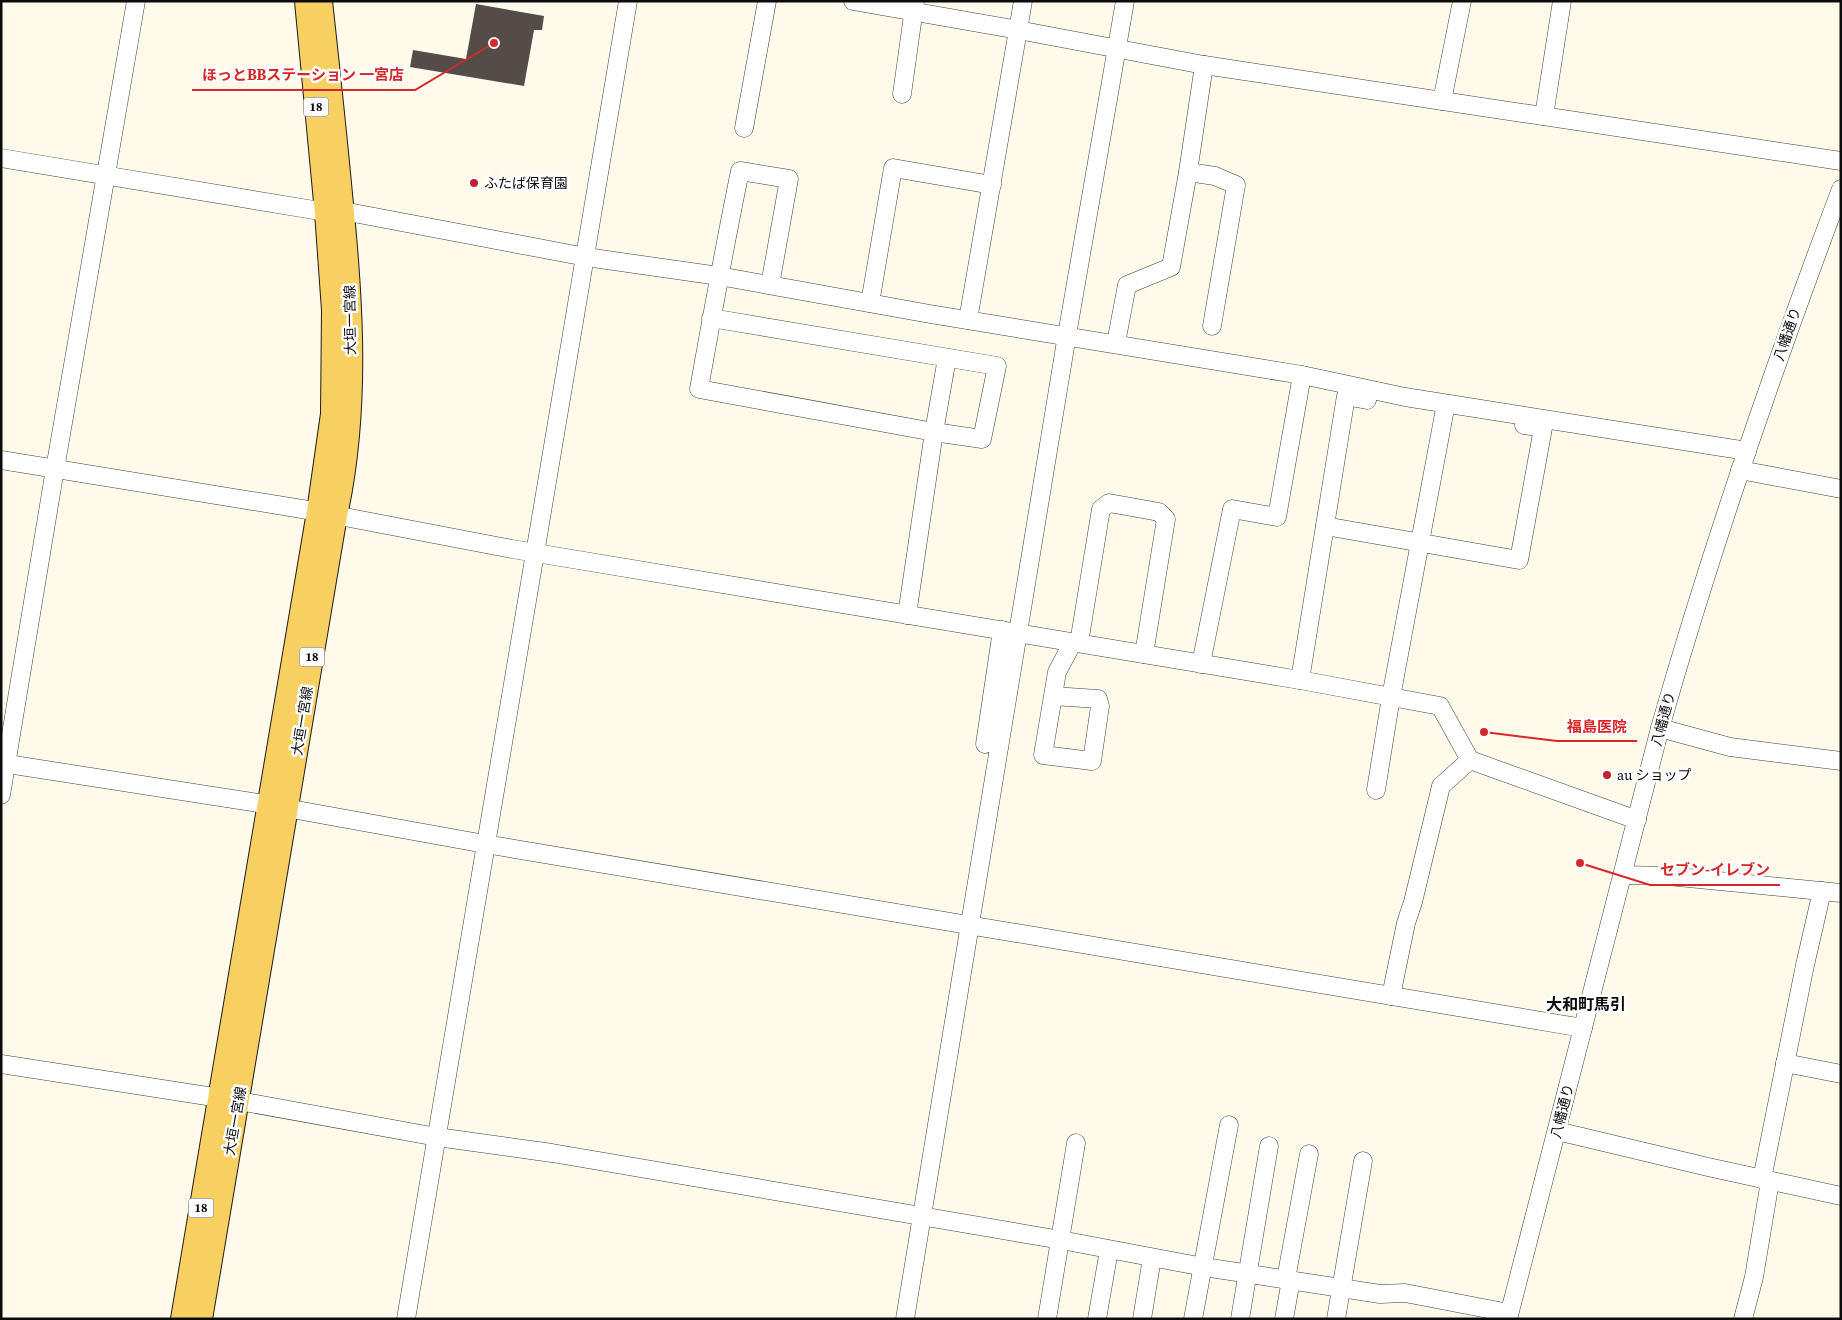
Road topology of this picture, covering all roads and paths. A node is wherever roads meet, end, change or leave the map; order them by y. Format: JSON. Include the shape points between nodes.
{"nodes":[{"id":1,"x":136,"y":1,"type":"edge"},
{"id":2,"x":306,"y":1,"type":"edge"},
{"id":3,"x":321,"y":1,"type":"edge"},
{"id":4,"x":628,"y":1,"type":"edge"},
{"id":5,"x":767,"y":1,"type":"edge"},
{"id":6,"x":853,"y":1,"type":"edge"},
{"id":7,"x":1023,"y":1,"type":"edge"},
{"id":8,"x":1125,"y":1,"type":"edge"},
{"id":9,"x":1462,"y":1,"type":"edge"},
{"id":10,"x":1562,"y":1,"type":"edge"},
{"id":11,"x":914,"y":6,"type":"edge"},
{"id":12,"x":1018,"y":30,"type":"junction"},
{"id":13,"x":1116,"y":50,"type":"junction"},
{"id":14,"x":1204,"y":65,"type":"junction"},
{"id":15,"x":902,"y":94,"type":"dead end"},
{"id":16,"x":1442,"y":101,"type":"junction"},
{"id":17,"x":1544,"y":116,"type":"junction"},
{"id":18,"x":744,"y":128,"type":"dead end"},
{"id":19,"x":1,"y":158,"type":"edge"},
{"id":20,"x":1841,"y":161,"type":"edge"},
{"id":21,"x":1188,"y":172,"type":"junction"},
{"id":22,"x":106,"y":176,"type":"junction"},
{"id":23,"x":992,"y":186,"type":"junction"},
{"id":24,"x":1841,"y":189,"type":"edge"},
{"id":25,"x":334,"y":211,"type":"junction"},
{"id":26,"x":586,"y":257,"type":"junction"},
{"id":27,"x":719,"y":276,"type":"junction"},
{"id":28,"x":770,"y":285,"type":"junction"},
{"id":29,"x":870,"y":303,"type":"junction"},
{"id":30,"x":711,"y":318,"type":"junction"},
{"id":31,"x":968,"y":320,"type":"junction"},
{"id":32,"x":1212,"y":326,"type":"dead end"},
{"id":33,"x":1067,"y":335,"type":"junction"},
{"id":34,"x":1116,"y":343,"type":"junction"},
{"id":35,"x":948,"y":358,"type":"junction"},
{"id":36,"x":1302,"y":374,"type":"junction"},
{"id":37,"x":1444,"y":414,"type":"junction"},
{"id":38,"x":934,"y":432,"type":"junction"},
{"id":39,"x":1747,"y":451,"type":"junction"},
{"id":40,"x":1,"y":460,"type":"edge"},
{"id":41,"x":55,"y":469,"type":"junction"},
{"id":42,"x":1740,"y":470,"type":"junction"},
{"id":43,"x":1841,"y":489,"type":"edge"},
{"id":44,"x":327,"y":514,"type":"junction"},
{"id":45,"x":1325,"y":526,"type":"junction"},
{"id":46,"x":1421,"y":542,"type":"junction"},
{"id":47,"x":535,"y":552,"type":"junction"},
{"id":48,"x":907,"y":615,"type":"junction"},
{"id":49,"x":1011,"y":631,"type":"junction"},
{"id":50,"x":1076,"y":643,"type":"junction"},
{"id":51,"x":1144,"y":654,"type":"junction"},
{"id":52,"x":1201,"y":664,"type":"junction"},
{"id":53,"x":1300,"y":680,"type":"junction"},
{"id":54,"x":1053,"y":696,"type":"dead end"},
{"id":55,"x":1391,"y":697,"type":"junction"},
{"id":56,"x":1660,"y":728,"type":"junction"},
{"id":57,"x":985,"y":744,"type":"dead end"},
{"id":58,"x":1840,"y":759,"type":"edge"},
{"id":59,"x":1470,"y":760,"type":"junction"},
{"id":60,"x":4,"y":763,"type":"edge"},
{"id":61,"x":1376,"y":790,"type":"dead end"},
{"id":62,"x":1,"y":795,"type":"edge"},
{"id":63,"x":278,"y":807,"type":"junction"},
{"id":64,"x":1637,"y":820,"type":"junction"},
{"id":65,"x":486,"y":844,"type":"junction"},
{"id":66,"x":1623,"y":875,"type":"junction"},
{"id":67,"x":1822,"y":891,"type":"junction"},
{"id":68,"x":1841,"y":893,"type":"edge"},
{"id":69,"x":970,"y":925,"type":"junction"},
{"id":70,"x":1391,"y":996,"type":"junction"},
{"id":71,"x":1582,"y":1028,"type":"junction"},
{"id":72,"x":1785,"y":1063,"type":"junction"},
{"id":73,"x":1,"y":1064,"type":"edge"},
{"id":74,"x":1841,"y":1074,"type":"edge"},
{"id":75,"x":229,"y":1099,"type":"junction"},
{"id":76,"x":1229,"y":1124,"type":"dead end"},
{"id":77,"x":1557,"y":1132,"type":"junction"},
{"id":78,"x":437,"y":1137,"type":"junction"},
{"id":79,"x":1076,"y":1143,"type":"dead end"},
{"id":80,"x":1269,"y":1146,"type":"dead end"},
{"id":81,"x":1309,"y":1154,"type":"dead end"},
{"id":82,"x":1363,"y":1161,"type":"dead end"},
{"id":83,"x":1766,"y":1180,"type":"junction"},
{"id":84,"x":1841,"y":1196,"type":"edge"},
{"id":85,"x":922,"y":1217,"type":"junction"},
{"id":86,"x":1061,"y":1240,"type":"junction"},
{"id":87,"x":1109,"y":1250,"type":"junction"},
{"id":88,"x":1152,"y":1258,"type":"junction"},
{"id":89,"x":1204,"y":1267,"type":"junction"},
{"id":90,"x":1247,"y":1273,"type":"junction"},
{"id":91,"x":1289,"y":1280,"type":"junction"},
{"id":92,"x":1341,"y":1288,"type":"junction"},
{"id":93,"x":1509,"y":1316,"type":"edge"},
{"id":94,"x":182,"y":1319,"type":"edge"},
{"id":95,"x":202,"y":1319,"type":"edge"},
{"id":96,"x":406,"y":1319,"type":"edge"},
{"id":97,"x":905,"y":1319,"type":"edge"},
{"id":98,"x":1047,"y":1319,"type":"edge"},
{"id":99,"x":1097,"y":1319,"type":"edge"},
{"id":100,"x":1142,"y":1319,"type":"edge"},
{"id":101,"x":1193,"y":1319,"type":"edge"},
{"id":102,"x":1240,"y":1319,"type":"edge"},
{"id":103,"x":1284,"y":1319,"type":"edge"},
{"id":104,"x":1336,"y":1319,"type":"edge"},
{"id":105,"x":1743,"y":1319,"type":"edge"}],
"edges":[{"from":1,"to":22,"type":"street"},
{"from":2,"to":25,"type":"main road","name":"大垣一宮線","number":"18"},
{"from":3,"to":25,"type":"main road","name":"大垣一宮線","number":"18"},
{"from":4,"to":26,"type":"street"},
{"from":5,"to":18,"type":"street"},
{"from":6,"to":11,"type":"street"},
{"from":7,"to":12,"type":"street"},
{"from":8,"to":13,"type":"street"},
{"from":9,"to":16,"type":"street"},
{"from":10,"to":17,"type":"street"},
{"from":11,"to":12,"type":"street"},
{"from":11,"to":15,"type":"street"},
{"from":12,"to":13,"type":"street"},
{"from":12,"to":23,"type":"street"},
{"from":13,"to":14,"type":"street"},
{"from":13,"to":33,"type":"street"},
{"from":14,"to":16,"type":"street"},
{"from":14,"to":21,"type":"street"},
{"from":16,"to":17,"type":"street"},
{"from":17,"to":20,"type":"street"},
{"from":19,"to":22,"type":"street"},
{"from":21,"to":32,"type":"street","via":[[1215,176],[1236,185]]},
{"from":21,"to":34,"type":"street","via":[[1171,267],[1126,285]]},
{"from":22,"to":25,"type":"street"},
{"from":22,"to":41,"type":"street"},
{"from":23,"to":29,"type":"street","via":[[893,168]]},
{"from":23,"to":31,"type":"street"},
{"from":24,"to":39,"type":"street","name":"八幡通り","via":[[1791,320]]},
{"from":25,"to":26,"type":"street"},
{"from":25,"to":44,"type":"main road","name":"大垣一宮線","number":"18"},
{"from":26,"to":27,"type":"street"},
{"from":26,"to":47,"type":"street"},
{"from":27,"to":28,"type":"street"},
{"from":27,"to":28,"type":"street","via":[[740,171],[788,179]]},
{"from":27,"to":30,"type":"street"},
{"from":28,"to":29,"type":"street"},
{"from":29,"to":31,"type":"street"},
{"from":30,"to":35,"type":"street"},
{"from":30,"to":38,"type":"street","via":[[699,389]]},
{"from":31,"to":33,"type":"street"},
{"from":33,"to":34,"type":"street"},
{"from":33,"to":49,"type":"street"},
{"from":34,"to":36,"type":"street"},
{"from":35,"to":38,"type":"street"},
{"from":35,"to":38,"type":"street","via":[[998,366],[982,439]]},
{"from":36,"to":39,"type":"street","via":[[1406,397]]},
{"from":36,"to":52,"type":"street","via":[[1277,517],[1232,509]]},
{"from":37,"to":45,"type":"street","via":[[1346,396]]},
{"from":37,"to":46,"type":"street"},
{"from":37,"to":46,"type":"street","via":[[1543,428],[1523,541],[1519,560]]},
{"from":38,"to":48,"type":"street"},
{"from":39,"to":42,"type":"street","name":"八幡通り"},
{"from":40,"to":41,"type":"street"},
{"from":41,"to":44,"type":"street"},
{"from":41,"to":60,"type":"street"},
{"from":42,"to":43,"type":"street"},
{"from":42,"to":56,"type":"street","name":"八幡通り"},
{"from":44,"to":47,"type":"street"},
{"from":44,"to":63,"type":"main road","name":"大垣一宮線","number":"18"},
{"from":45,"to":46,"type":"street"},
{"from":45,"to":53,"type":"street"},
{"from":46,"to":55,"type":"street"},
{"from":47,"to":48,"type":"street"},
{"from":47,"to":65,"type":"street"},
{"from":48,"to":49,"type":"street"},
{"from":49,"to":50,"type":"street"},
{"from":49,"to":57,"type":"street"},
{"from":49,"to":69,"type":"street"},
{"from":50,"to":51,"type":"street"},
{"from":50,"to":51,"type":"street","via":[[1101,509],[1109,503],[1159,512],[1166,519]]},
{"from":50,"to":54,"type":"street","via":[[1057,672]]},
{"from":51,"to":52,"type":"street"},
{"from":52,"to":53,"type":"street"},
{"from":53,"to":55,"type":"street"},
{"from":55,"to":59,"type":"street","via":[[1440,706]]},
{"from":55,"to":61,"type":"street"},
{"from":56,"to":58,"type":"street","via":[[1730,747]]},
{"from":56,"to":64,"type":"street","name":"八幡通り"},
{"from":59,"to":64,"type":"street"},
{"from":59,"to":70,"type":"street","via":[[1441,786]]},
{"from":60,"to":62,"type":"street"},
{"from":60,"to":63,"type":"street"},
{"from":63,"to":65,"type":"street"},
{"from":63,"to":75,"type":"main road","name":"大垣一宮線","number":"18"},
{"from":64,"to":66,"type":"street","name":"八幡通り"},
{"from":65,"to":69,"type":"street"},
{"from":65,"to":78,"type":"street"},
{"from":66,"to":67,"type":"street","via":[[1668,876]]},
{"from":66,"to":71,"type":"street","name":"八幡通り"},
{"from":67,"to":68,"type":"street"},
{"from":67,"to":72,"type":"street"},
{"from":69,"to":70,"type":"street"},
{"from":69,"to":85,"type":"street"},
{"from":70,"to":71,"type":"street"},
{"from":71,"to":77,"type":"street","name":"八幡通り"},
{"from":72,"to":74,"type":"street"},
{"from":72,"to":83,"type":"street"},
{"from":73,"to":75,"type":"street"},
{"from":75,"to":78,"type":"street"},
{"from":75,"to":94,"type":"main road","name":"大垣一宮線","number":"18"},
{"from":75,"to":95,"type":"main road","name":"大垣一宮線","number":"18"},
{"from":76,"to":89,"type":"street"},
{"from":77,"to":83,"type":"street"},
{"from":77,"to":93,"type":"street","name":"八幡通り"},
{"from":78,"to":85,"type":"street","via":[[552,1153]]},
{"from":78,"to":96,"type":"street"},
{"from":79,"to":86,"type":"street"},
{"from":80,"to":90,"type":"street"},
{"from":81,"to":91,"type":"street"},
{"from":82,"to":92,"type":"street"},
{"from":83,"to":84,"type":"street"},
{"from":83,"to":105,"type":"street","via":[[1754,1277]]},
{"from":85,"to":86,"type":"street"},
{"from":85,"to":97,"type":"street"},
{"from":86,"to":87,"type":"street"},
{"from":86,"to":98,"type":"street"},
{"from":87,"to":88,"type":"street"},
{"from":87,"to":99,"type":"street"},
{"from":88,"to":89,"type":"street"},
{"from":88,"to":100,"type":"street"},
{"from":89,"to":90,"type":"street"},
{"from":89,"to":101,"type":"street"},
{"from":90,"to":91,"type":"street"},
{"from":90,"to":102,"type":"street"},
{"from":91,"to":92,"type":"street"},
{"from":91,"to":103,"type":"street"},
{"from":92,"to":93,"type":"street","via":[[1380,1294],[1405,1293]]},
{"from":92,"to":104,"type":"street"}]}
